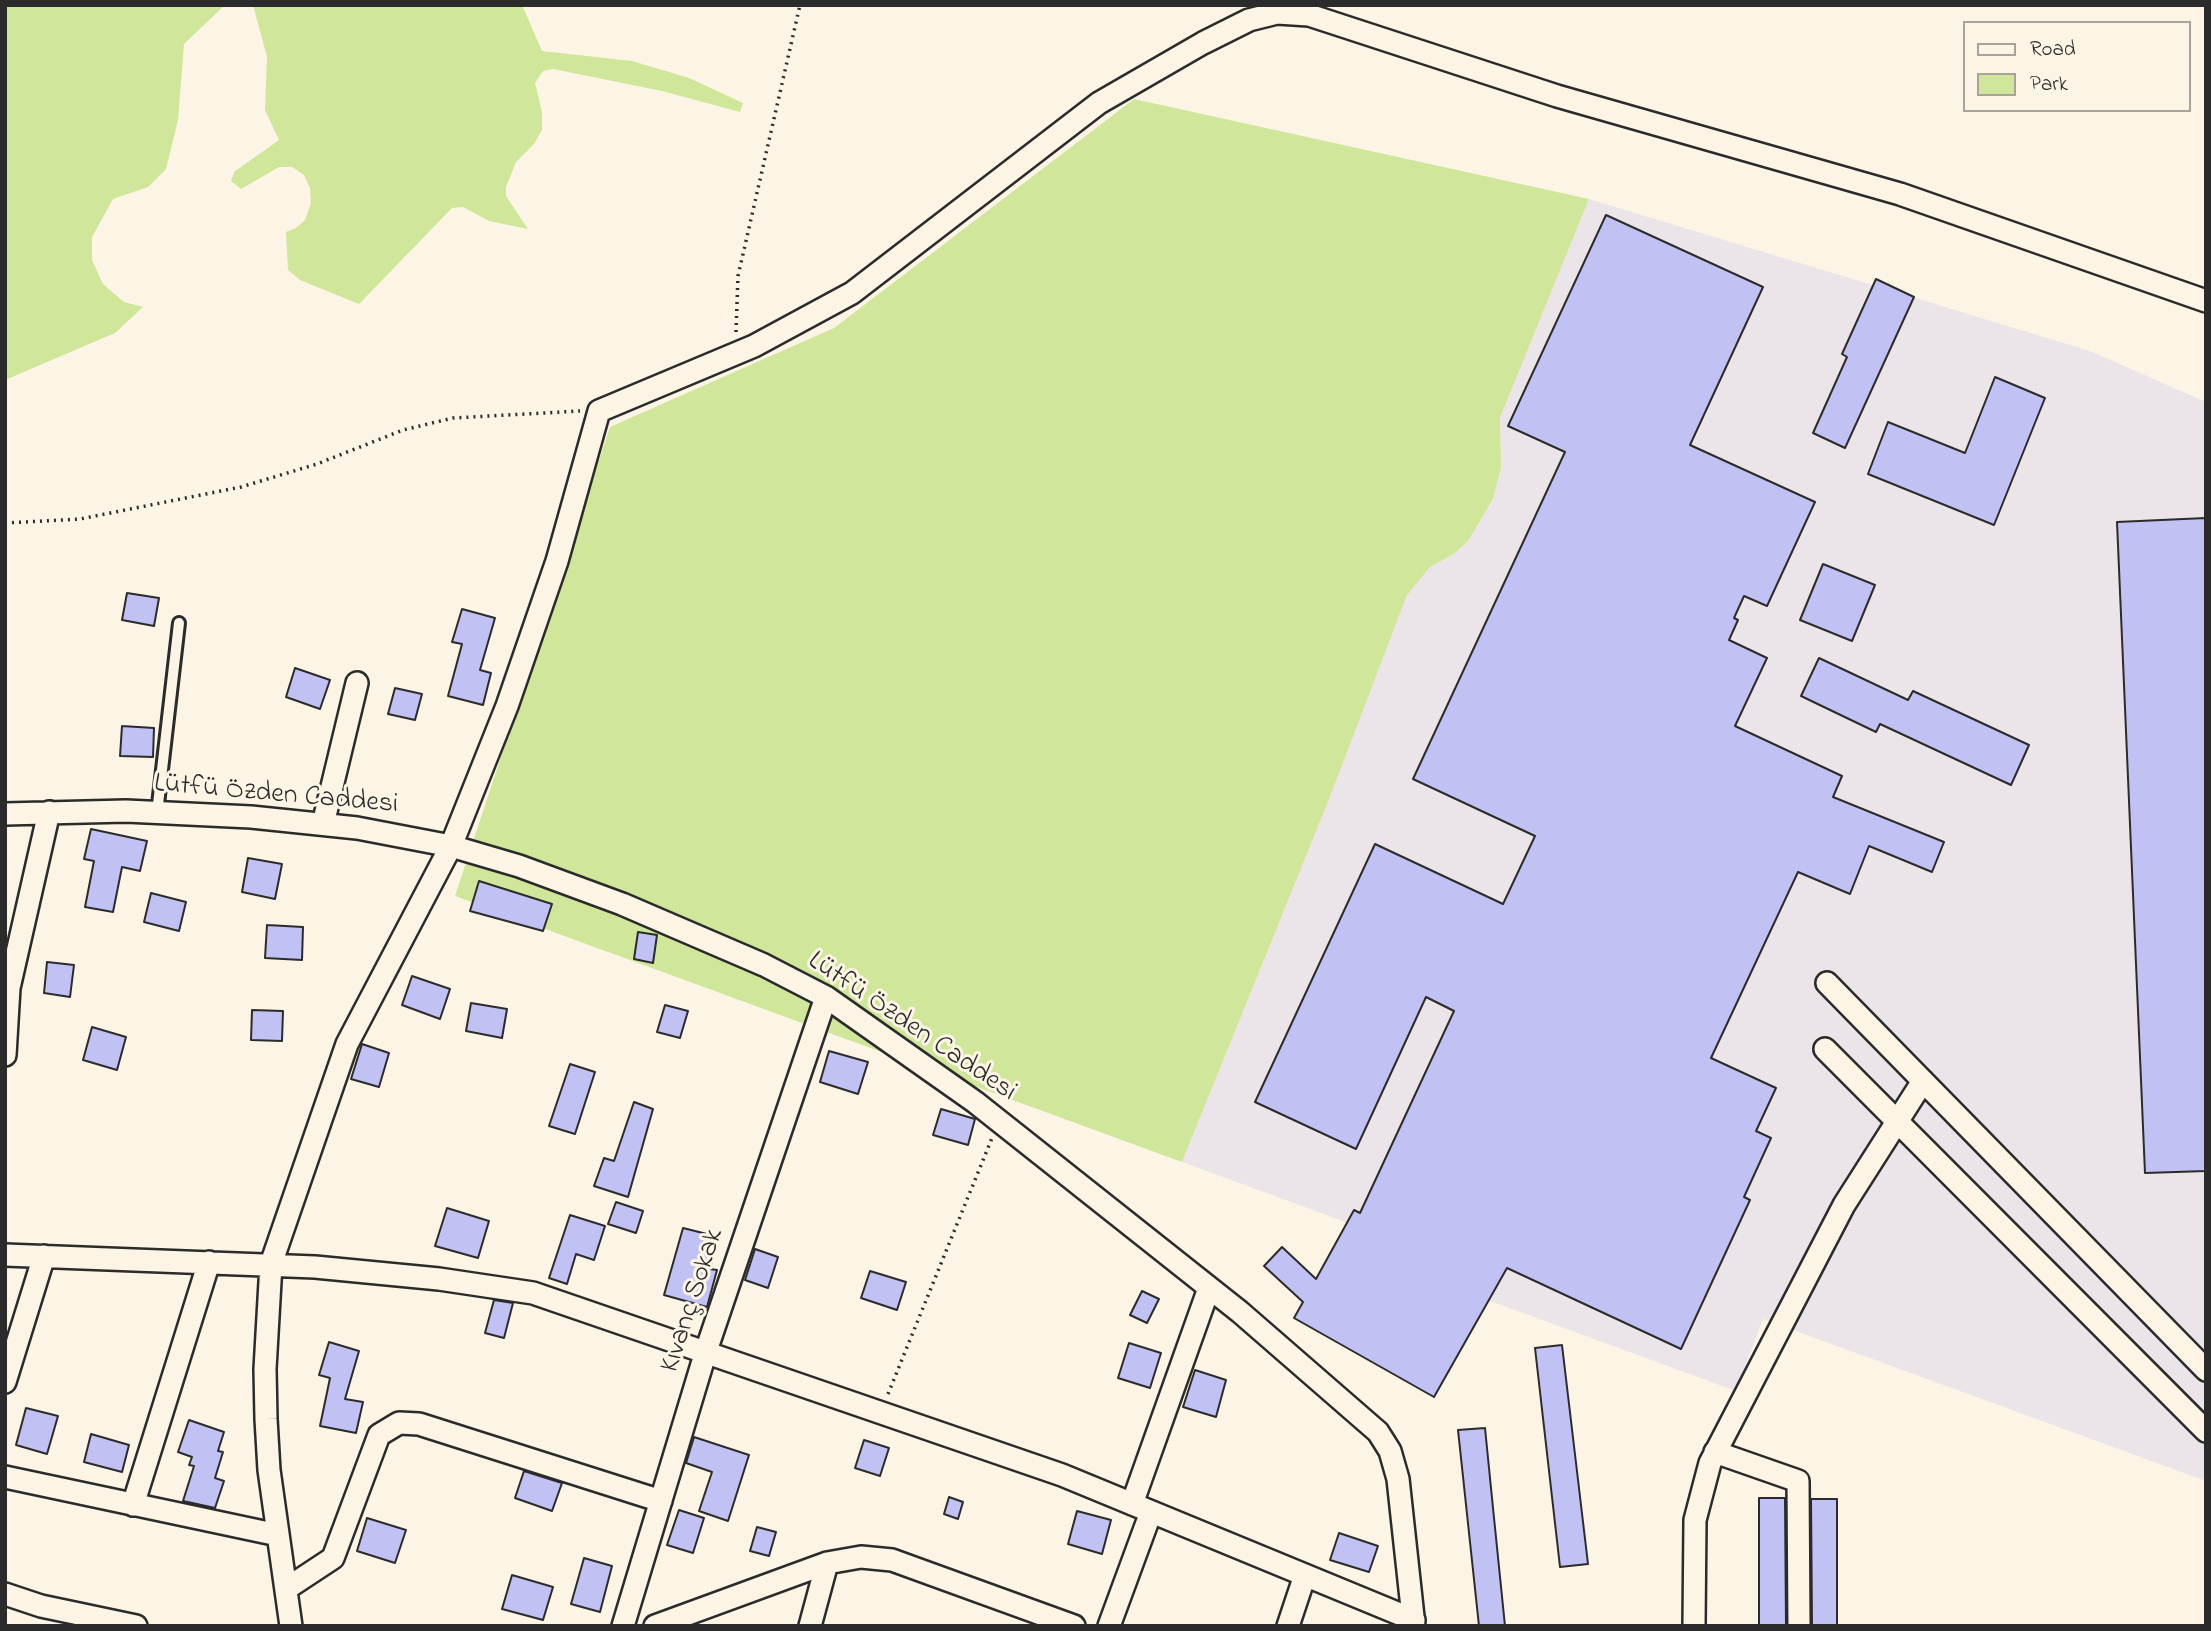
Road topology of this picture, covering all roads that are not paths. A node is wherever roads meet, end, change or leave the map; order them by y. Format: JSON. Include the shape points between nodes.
{"nodes":[{"id":1,"x":2206,"y":301,"type":"edge"},
{"id":2,"x":179,"y":623,"type":"dead end"},
{"id":3,"x":357,"y":683,"type":"dead end"},
{"id":4,"x":49,"y":812,"type":"junction"},
{"id":5,"x":157,"y":813,"type":"junction"},
{"id":6,"x":5,"y":814,"type":"edge"},
{"id":7,"x":323,"y":824,"type":"junction"},
{"id":8,"x":451,"y":846,"type":"junction"},
{"id":9,"x":1827,"y":983,"type":"dead end"},
{"id":10,"x":7,"y":988,"type":"edge"},
{"id":11,"x":826,"y":997,"type":"junction"},
{"id":12,"x":1825,"y":1049,"type":"dead end"},
{"id":13,"x":5,"y":1055,"type":"edge"},
{"id":14,"x":1923,"y":1082,"type":"junction"},
{"id":15,"x":1898,"y":1122,"type":"junction"},
{"id":16,"x":5,"y":1255,"type":"edge"},
{"id":17,"x":44,"y":1256,"type":"junction"},
{"id":18,"x":209,"y":1262,"type":"junction"},
{"id":19,"x":271,"y":1264,"type":"junction"},
{"id":20,"x":1209,"y":1288,"type":"junction"},
{"id":21,"x":706,"y":1351,"type":"junction"},
{"id":22,"x":2206,"y":1370,"type":"edge"},
{"id":23,"x":5,"y":1382,"type":"edge"},
{"id":24,"x":2206,"y":1432,"type":"edge"},
{"id":25,"x":1715,"y":1452,"type":"junction"},
{"id":26,"x":5,"y":1478,"type":"edge"},
{"id":27,"x":661,"y":1501,"type":"junction"},
{"id":28,"x":133,"y":1505,"type":"junction"},
{"id":29,"x":1142,"y":1508,"type":"junction"},
{"id":30,"x":278,"y":1535,"type":"junction"},
{"id":31,"x":827,"y":1563,"type":"junction"},
{"id":32,"x":1305,"y":1575,"type":"junction"},
{"id":33,"x":286,"y":1589,"type":"junction"},
{"id":34,"x":5,"y":1594,"type":"edge"},
{"id":35,"x":1414,"y":1623,"type":"edge"},
{"id":36,"x":136,"y":1626,"type":"edge"},
{"id":37,"x":291,"y":1626,"type":"edge"},
{"id":38,"x":623,"y":1626,"type":"edge"},
{"id":39,"x":655,"y":1626,"type":"edge"},
{"id":40,"x":810,"y":1626,"type":"edge"},
{"id":41,"x":1074,"y":1626,"type":"edge"},
{"id":42,"x":1110,"y":1626,"type":"edge"},
{"id":43,"x":1287,"y":1626,"type":"edge"},
{"id":44,"x":1694,"y":1626,"type":"edge"},
{"id":45,"x":1799,"y":1626,"type":"edge"}],
"edges":[{"from":1,"to":8,"type":"street","via":[[1888,190],[1557,96],[1308,15],[1277,13],[1249,20],[1099,103],[852,293],[739,352],[599,411],[533,635]]},
{"from":2,"to":5,"type":"lane"},
{"from":3,"to":7,"type":"street"},
{"from":4,"to":5,"type":"street","name":"Lütfü Özden Caddesi"},
{"from":4,"to":6,"type":"street","name":"Lütfü Özden Caddesi"},
{"from":4,"to":10,"type":"street"},
{"from":5,"to":7,"type":"street","name":"Lütfü Özden Caddesi"},
{"from":7,"to":8,"type":"street","name":"Lütfü Özden Caddesi"},
{"from":8,"to":11,"type":"street","name":"Lütfü Özden Caddesi","via":[[622,904]]},
{"from":8,"to":19,"type":"street","via":[[347,1044]]},
{"from":9,"to":14,"type":"street"},
{"from":10,"to":13,"type":"street"},
{"from":11,"to":20,"type":"street","name":"Lütfü Özden Caddesi","via":[[999,1121]]},
{"from":11,"to":21,"type":"street","name":"Kıvanç Sokak"},
{"from":12,"to":15,"type":"street"},
{"from":14,"to":15,"type":"street"},
{"from":14,"to":22,"type":"street"},
{"from":15,"to":24,"type":"street"},
{"from":15,"to":25,"type":"street","via":[[1844,1205]]},
{"from":16,"to":17,"type":"street"},
{"from":17,"to":18,"type":"street"},
{"from":17,"to":23,"type":"street"},
{"from":18,"to":19,"type":"street"},
{"from":18,"to":28,"type":"street"},
{"from":19,"to":21,"type":"street","via":[[377,1272],[533,1293]]},
{"from":19,"to":30,"type":"street","via":[[266,1419]]},
{"from":20,"to":29,"type":"street"},
{"from":20,"to":35,"type":"street","name":"Lütfü Özden Caddesi","via":[[1360,1415],[1384,1441],[1398,1479]]},
{"from":21,"to":27,"type":"street","name":"Kıvanç Sokak"},
{"from":21,"to":29,"type":"street","via":[[1062,1475]]},
{"from":25,"to":44,"type":"street","via":[[1695,1520]]},
{"from":25,"to":45,"type":"street","via":[[1798,1481]]},
{"from":26,"to":28,"type":"street"},
{"from":27,"to":33,"type":"street","via":[[419,1424],[399,1423],[379,1435],[333,1558]]},
{"from":27,"to":38,"type":"street","name":"Kıvanç Sokak"},
{"from":28,"to":30,"type":"street"},
{"from":29,"to":32,"type":"street"},
{"from":29,"to":42,"type":"street"},
{"from":30,"to":33,"type":"street"},
{"from":31,"to":39,"type":"street"},
{"from":31,"to":40,"type":"street"},
{"from":31,"to":41,"type":"street","via":[[861,1557],[892,1560]]},
{"from":32,"to":35,"type":"street"},
{"from":32,"to":43,"type":"street"},
{"from":33,"to":37,"type":"street"},
{"from":34,"to":36,"type":"street"}]}
